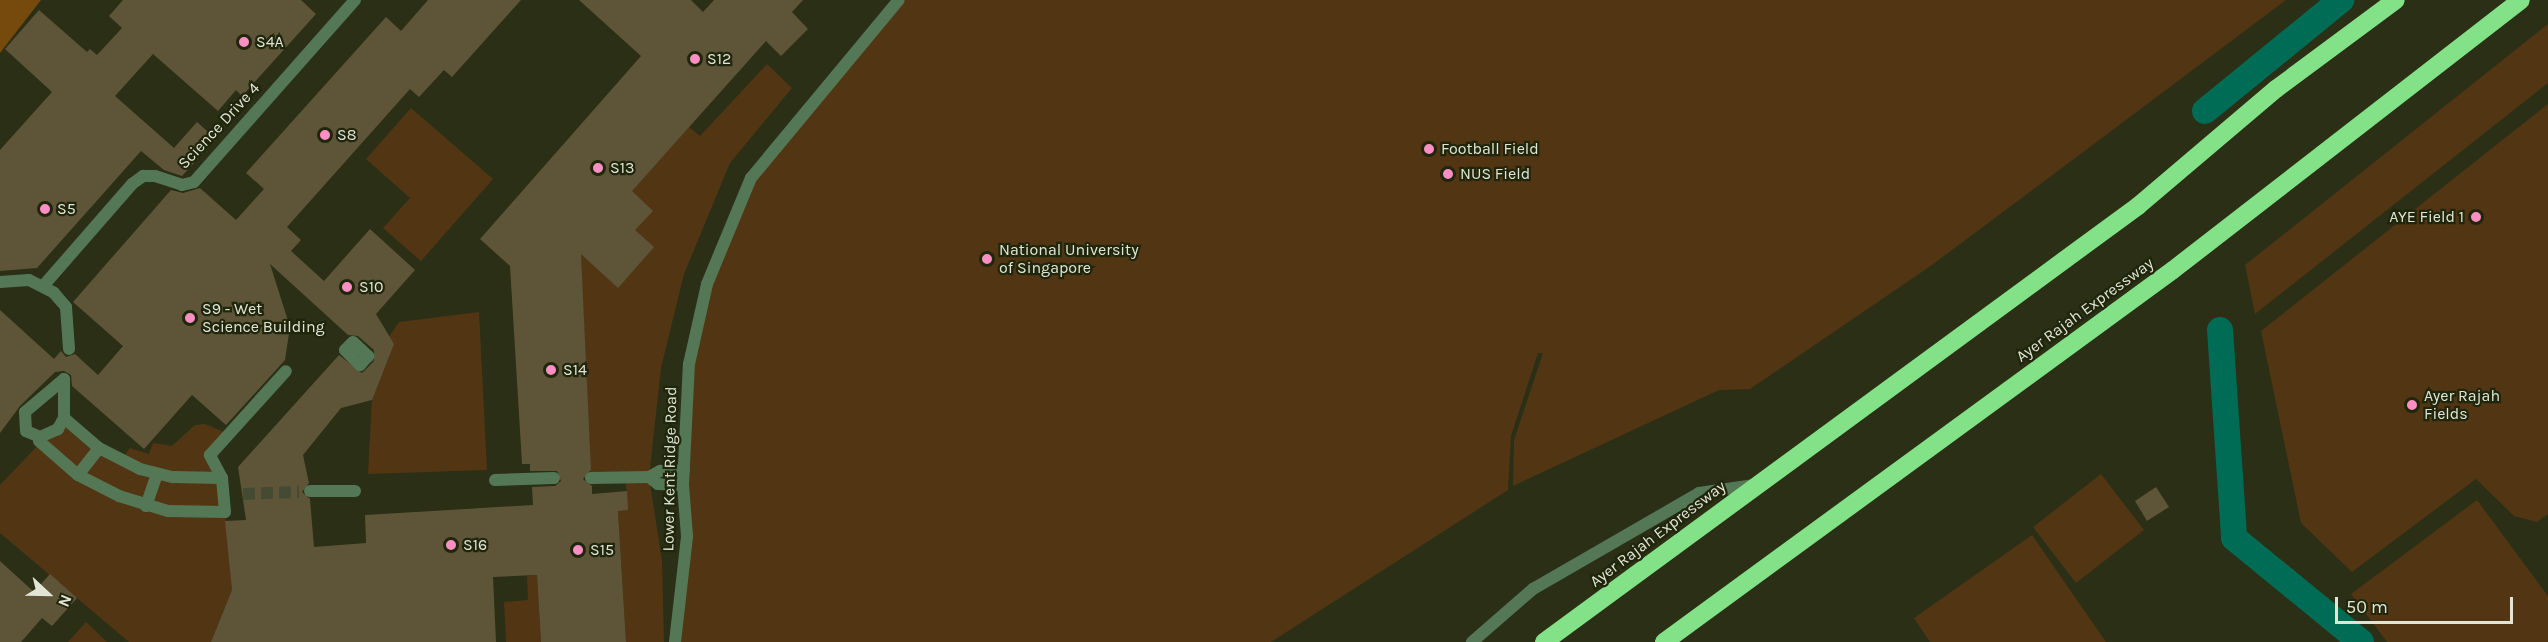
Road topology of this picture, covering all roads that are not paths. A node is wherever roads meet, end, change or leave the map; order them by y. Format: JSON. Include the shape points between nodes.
{"nodes":[{"id":1,"x":356,"y":0,"type":"edge"},
{"id":2,"x":899,"y":0,"type":"edge"},
{"id":3,"x":2396,"y":0,"type":"edge"},
{"id":4,"x":2521,"y":0,"type":"edge"},
{"id":5,"x":0,"y":282,"type":"edge"},
{"id":6,"x":44,"y":285,"type":"junction"},
{"id":7,"x":69,"y":349,"type":"dead end"},
{"id":8,"x":286,"y":371,"type":"dead end"},
{"id":9,"x":61,"y":424,"type":"junction"},
{"id":10,"x":39,"y":441,"type":"dead end"},
{"id":11,"x":99,"y":448,"type":"junction"},
{"id":12,"x":684,"y":470,"type":"junction"},
{"id":13,"x":157,"y":474,"type":"junction"},
{"id":14,"x":78,"y":475,"type":"junction"},
{"id":15,"x":649,"y":477,"type":"junction"},
{"id":16,"x":222,"y":478,"type":"junction"},
{"id":17,"x":554,"y":478,"type":"dead end"},
{"id":18,"x":591,"y":478,"type":"dead end"},
{"id":19,"x":495,"y":480,"type":"dead end"},
{"id":20,"x":683,"y":485,"type":"junction"},
{"id":21,"x":1756,"y":485,"type":"junction"},
{"id":22,"x":355,"y":490,"type":"dead end"},
{"id":23,"x":310,"y":491,"type":"tunnel mouth"},
{"id":24,"x":146,"y":506,"type":"junction"},
{"id":25,"x":675,"y":642,"type":"edge"},
{"id":26,"x":1472,"y":642,"type":"edge"},
{"id":27,"x":1544,"y":642,"type":"edge"},
{"id":28,"x":1664,"y":642,"type":"edge"}],
"edges":[{"from":1,"to":6,"type":"street","name":"Science Drive 4","via":[[194,182],[182,184],[156,176],[137,180]]},
{"from":2,"to":12,"type":"street","name":"Lower Kent Ridge Road","via":[[787,133],[746,189],[698,311],[690,364]]},
{"from":3,"to":21,"type":"highway","name":"Ayer Rajah Expressway","via":[[2276,89],[2138,206]]},
{"from":4,"to":28,"type":"highway","name":"Ayer Rajah Expressway","via":[[2173,270]]},
{"from":5,"to":6,"type":"street","via":[[29,280]]},
{"from":6,"to":7,"type":"street","via":[[66,307]]},
{"from":8,"to":16,"type":"street","via":[[210,455]]},
{"from":9,"to":9,"type":"street","via":[[64,379],[31,406],[23,422],[26,431],[40,437]]},
{"from":9,"to":11,"type":"street"},
{"from":10,"to":14,"type":"street"},
{"from":11,"to":13,"type":"street"},
{"from":11,"to":14,"type":"street"},
{"from":12,"to":15,"type":"street","via":[[660,471]]},
{"from":12,"to":20,"type":"street","name":"Lower Kent Ridge Road"},
{"from":13,"to":16,"type":"street"},
{"from":13,"to":24,"type":"street"},
{"from":14,"to":24,"type":"street"},
{"from":15,"to":18,"type":"street"},
{"from":15,"to":20,"type":"street","via":[[658,484]]},
{"from":16,"to":24,"type":"street","via":[[225,513],[192,514]]},
{"from":17,"to":19,"type":"street"},
{"from":20,"to":25,"type":"street","name":"Lower Kent Ridge Road","via":[[687,536]]},
{"from":21,"to":26,"type":"street","via":[[1699,493],[1533,589]]},
{"from":21,"to":27,"type":"highway","name":"Ayer Rajah Expressway"},
{"from":22,"to":23,"type":"street"}]}
